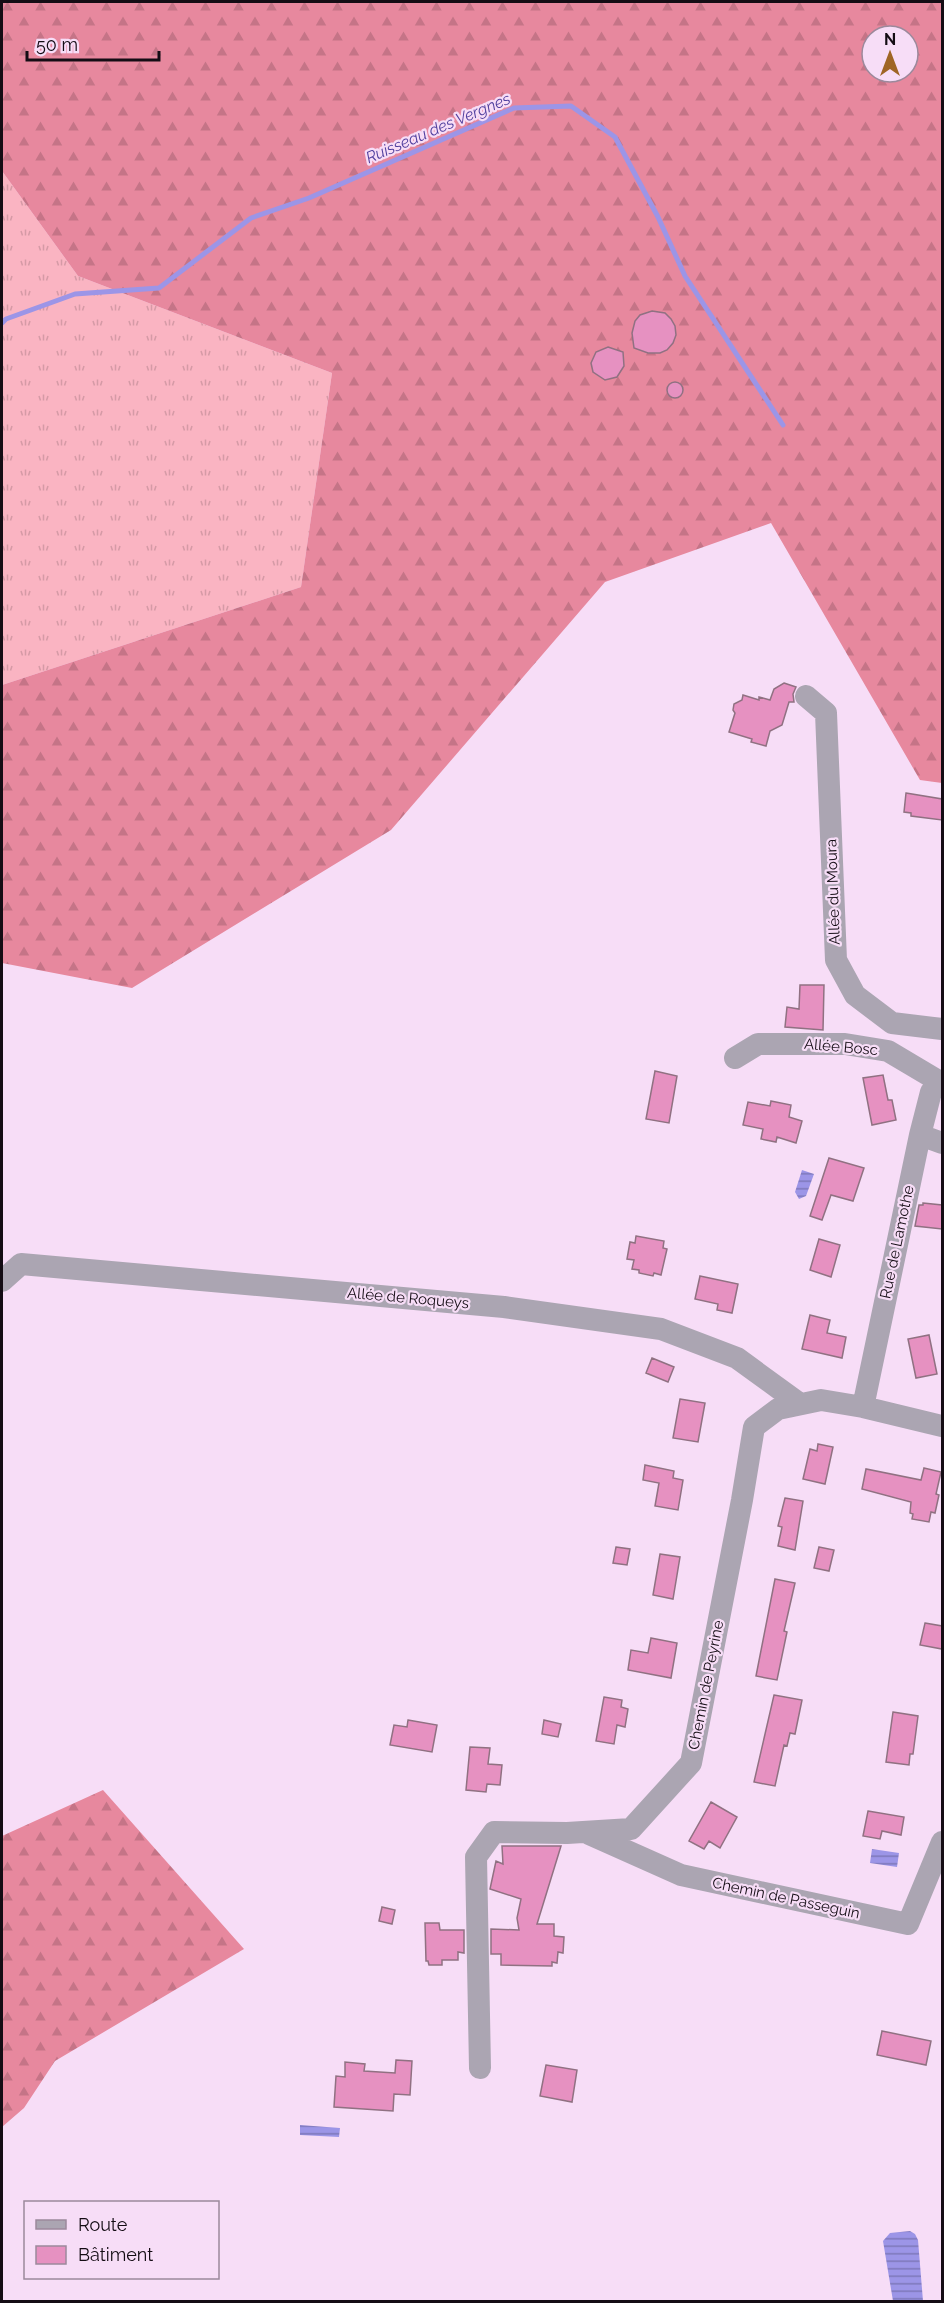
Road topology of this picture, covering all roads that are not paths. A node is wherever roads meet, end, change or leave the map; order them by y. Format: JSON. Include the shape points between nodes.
{"nodes":[{"id":1,"x":806,"y":696,"type":"dead end"},
{"id":2,"x":940,"y":1033,"type":"edge"},
{"id":3,"x":735,"y":1059,"type":"dead end"},
{"id":4,"x":942,"y":1083,"type":"edge"},
{"id":5,"x":920,"y":1135,"type":"junction"},
{"id":6,"x":942,"y":1143,"type":"edge"},
{"id":7,"x":2,"y":1281,"type":"edge"},
{"id":8,"x":800,"y":1404,"type":"junction"},
{"id":9,"x":863,"y":1407,"type":"junction"},
{"id":10,"x":942,"y":1426,"type":"edge"},
{"id":11,"x":585,"y":1832,"type":"junction"},
{"id":12,"x":942,"y":1842,"type":"edge"},
{"id":13,"x":480,"y":2068,"type":"dead end"}],
"edges":[{"from":1,"to":2,"type":"street","name":"Allée du Moura","via":[[826,712],[836,960],[855,995],[892,1023]]},
{"from":3,"to":4,"type":"street","name":"Allée Bosc","via":[[758,1044],[845,1044],[888,1051]]},
{"from":4,"to":5,"type":"street","name":"Rue de Lamothe","via":[[931,1092]]},
{"from":5,"to":6,"type":"street"},
{"from":5,"to":9,"type":"street","name":"Rue de Lamothe"},
{"from":7,"to":8,"type":"street","name":"Allée de Roqueys","via":[[21,1264],[504,1307],[661,1329],[737,1358]]},
{"from":8,"to":9,"type":"street","name":"Chemin de Peyrine","via":[[821,1400]]},
{"from":8,"to":11,"type":"street","name":"Chemin de Peyrine","via":[[778,1409],[753,1427],[691,1763],[631,1829]]},
{"from":9,"to":10,"type":"street","name":"Chemin de Peyrine"},
{"from":11,"to":12,"type":"street","name":"Chemin de Passeguin","via":[[681,1875],[908,1924]]},
{"from":11,"to":13,"type":"street","name":"Chemin de Peyrine","via":[[494,1832],[476,1857]]}]}
